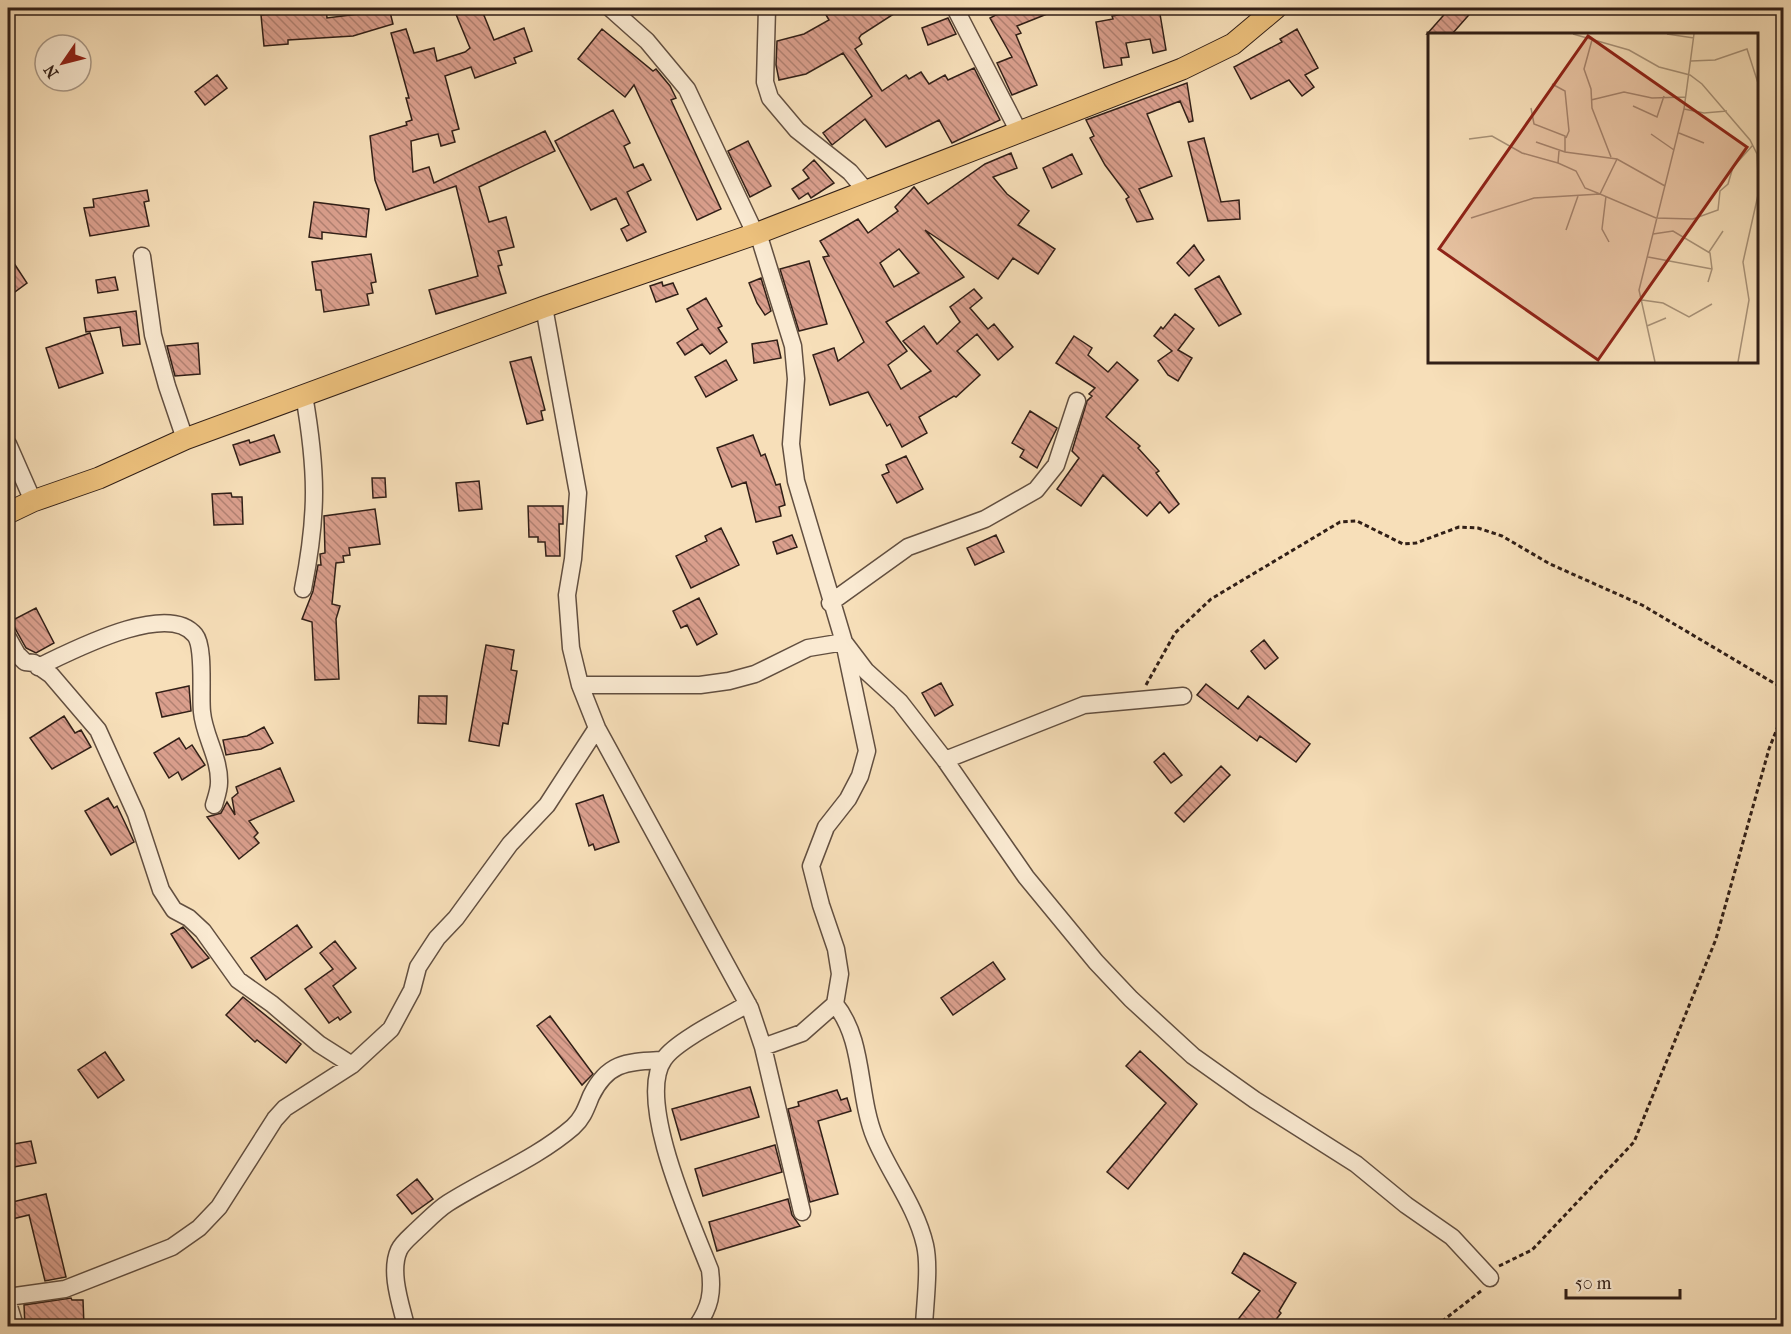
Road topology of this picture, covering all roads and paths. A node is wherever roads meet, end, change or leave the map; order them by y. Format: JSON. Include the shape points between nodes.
{"nodes":[{"id":1,"x":610,"y":8,"type":"edge"},
{"id":2,"x":767,"y":8,"type":"edge"},
{"id":3,"x":955,"y":8,"type":"edge"},
{"id":4,"x":1276,"y":8,"type":"edge"},
{"id":5,"x":1019,"y":132,"type":"junction"},
{"id":6,"x":866,"y":190,"type":"junction"},
{"id":7,"x":758,"y":233,"type":"junction"},
{"id":8,"x":142,"y":256,"type":"dead end"},
{"id":9,"x":544,"y":307,"type":"junction"},
{"id":10,"x":304,"y":395,"type":"junction"},
{"id":11,"x":1077,"y":401,"type":"dead end"},
{"id":12,"x":184,"y":439,"type":"junction"},
{"id":13,"x":8,"y":444,"type":"edge"},
{"id":14,"x":33,"y":501,"type":"junction"},
{"id":15,"x":8,"y":513,"type":"edge"},
{"id":16,"x":303,"y":589,"type":"dead end"},
{"id":17,"x":830,"y":603,"type":"junction"},
{"id":18,"x":8,"y":638,"type":"edge"},
{"id":19,"x":843,"y":642,"type":"junction"},
{"id":20,"x":38,"y":667,"type":"junction"},
{"id":21,"x":580,"y":686,"type":"junction"},
{"id":22,"x":1784,"y":690,"type":"edge"},
{"id":23,"x":1183,"y":696,"type":"dead end"},
{"id":24,"x":1138,"y":700,"type":"junction"},
{"id":25,"x":1784,"y":711,"type":"edge"},
{"id":26,"x":597,"y":728,"type":"junction"},
{"id":27,"x":945,"y":760,"type":"junction"},
{"id":28,"x":214,"y":805,"type":"dead end"},
{"id":29,"x":748,"y":1004,"type":"junction"},
{"id":30,"x":835,"y":1004,"type":"junction"},
{"id":31,"x":763,"y":1047,"type":"junction"},
{"id":32,"x":663,"y":1060,"type":"junction"},
{"id":33,"x":352,"y":1065,"type":"junction"},
{"id":34,"x":802,"y":1212,"type":"dead end"},
{"id":35,"x":1490,"y":1278,"type":"junction"},
{"id":36,"x":8,"y":1297,"type":"edge"},
{"id":37,"x":8,"y":1303,"type":"edge"},
{"id":38,"x":15,"y":1326,"type":"edge"},
{"id":39,"x":406,"y":1326,"type":"edge"},
{"id":40,"x":697,"y":1326,"type":"edge"},
{"id":41,"x":924,"y":1326,"type":"edge"},
{"id":42,"x":1436,"y":1326,"type":"edge"}],
"edges":[{"from":1,"to":7,"type":"street","via":[[647,40],[687,89]]},
{"from":2,"to":6,"type":"street","via":[[765,82],[770,98],[797,130],[850,172]]},
{"from":3,"to":5,"type":"street"},
{"from":4,"to":5,"type":"main road","via":[[1233,44],[1182,69]]},
{"from":5,"to":6,"type":"main road"},
{"from":6,"to":7,"type":"main road"},
{"from":7,"to":9,"type":"main road"},
{"from":7,"to":17,"type":"street","via":[[794,346],[796,379],[791,444],[796,481]]},
{"from":8,"to":12,"type":"street","via":[[153,335]]},
{"from":9,"to":10,"type":"main road"},
{"from":9,"to":21,"type":"street","via":[[578,493],[567,617]]},
{"from":10,"to":12,"type":"main road"},
{"from":10,"to":16,"type":"street","via":[[316,495],[314,536]]},
{"from":11,"to":17,"type":"street","via":[[1056,465],[1036,490],[986,519],[908,547]]},
{"from":12,"to":14,"type":"main road","via":[[99,478]]},
{"from":13,"to":14,"type":"street"},
{"from":14,"to":15,"type":"main road"},
{"from":17,"to":19,"type":"street"},
{"from":18,"to":20,"type":"street","via":[[17,654]]},
{"from":19,"to":21,"type":"street","via":[[808,648],[755,674],[729,681],[700,685]]},
{"from":19,"to":27,"type":"street","via":[[866,671],[900,702]]},
{"from":19,"to":30,"type":"street","via":[[867,751],[860,776],[826,827],[811,866],[836,950],[840,974]]},
{"from":20,"to":28,"type":"street","via":[[133,627],[163,623],[184,626],[197,636],[203,721],[214,750],[219,782]]},
{"from":20,"to":33,"type":"street","via":[[51,675],[98,730],[136,814],[161,890],[174,910],[203,931],[238,980]]},
{"from":21,"to":26,"type":"street"},
{"from":22,"to":24,"type":"path","via":[[1642,605],[1550,564],[1502,536],[1459,527],[1403,544],[1357,521],[1340,522],[1211,599],[1175,633]]},
{"from":23,"to":24,"type":"street"},
{"from":24,"to":27,"type":"street","via":[[1084,705]]},
{"from":25,"to":35,"type":"path","via":[[1769,749],[1716,939],[1634,1142],[1532,1250],[1501,1263]]},
{"from":26,"to":29,"type":"street"},
{"from":26,"to":33,"type":"street","via":[[548,805],[510,844],[437,938],[418,967],[412,990],[391,1029]]},
{"from":27,"to":35,"type":"street","via":[[1026,876],[1131,999],[1193,1056],[1356,1164],[1452,1237]]},
{"from":29,"to":31,"type":"street"},
{"from":29,"to":32,"type":"street","via":[[670,1051]]},
{"from":30,"to":31,"type":"street","via":[[802,1033]]},
{"from":30,"to":41,"type":"street","via":[[852,1029],[863,1101],[875,1138],[918,1220],[926,1247]]},
{"from":31,"to":34,"type":"street"},
{"from":32,"to":39,"type":"street","via":[[626,1062],[615,1067],[604,1076],[573,1127],[446,1204],[410,1237],[399,1250],[396,1270]]},
{"from":32,"to":40,"type":"street","via":[[656,1093],[662,1138],[710,1270],[712,1292],[708,1310]]},
{"from":33,"to":36,"type":"street","via":[[285,1108],[219,1207],[199,1228],[172,1247],[65,1289]]},
{"from":35,"to":42,"type":"path","via":[[1480,1292]]},
{"from":37,"to":38,"type":"street"}]}
